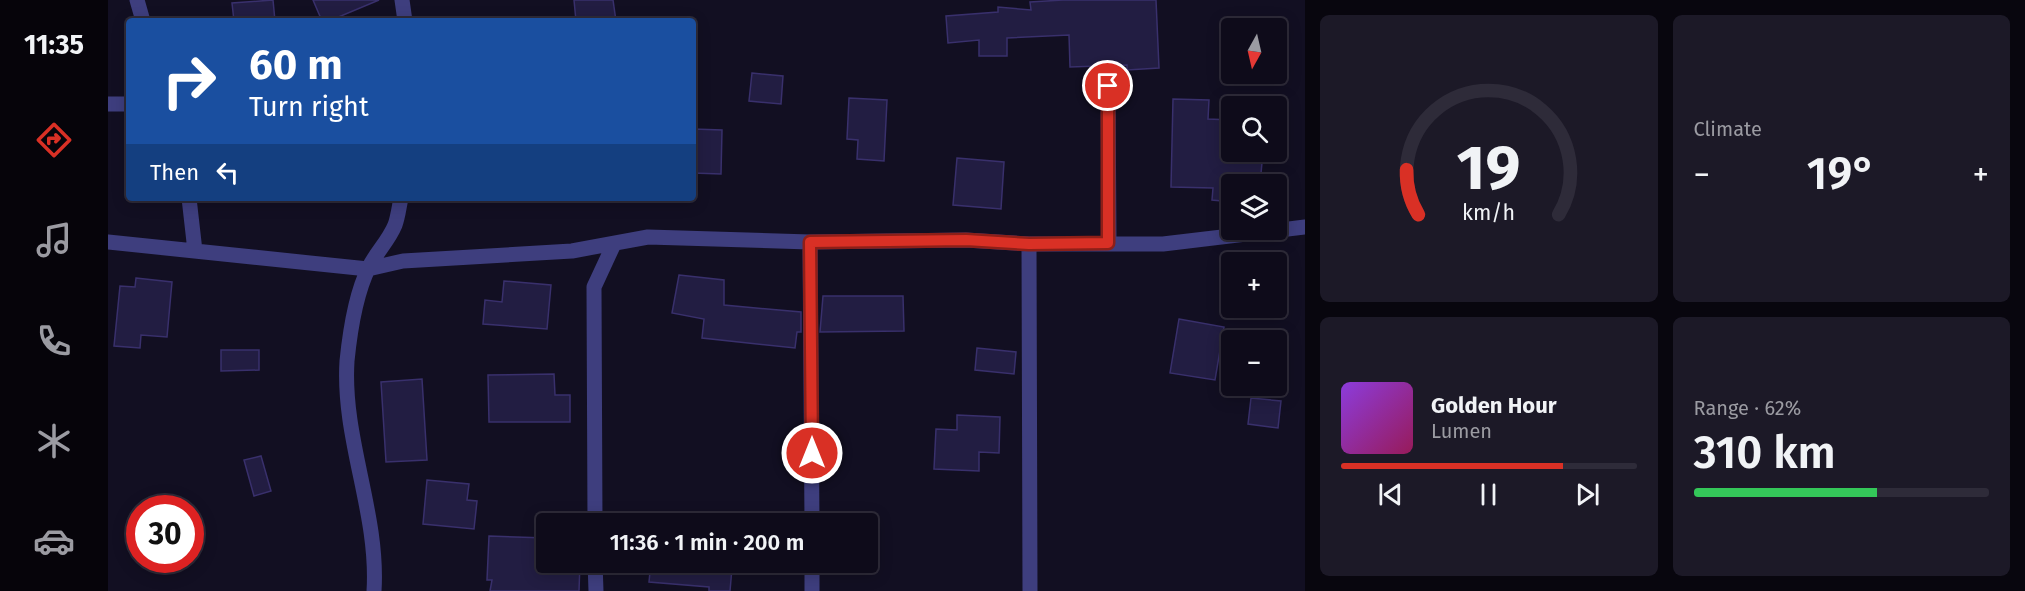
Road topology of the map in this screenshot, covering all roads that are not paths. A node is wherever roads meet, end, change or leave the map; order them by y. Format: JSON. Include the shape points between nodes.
{"nodes":[{"id":1,"x":136,"y":0,"type":"edge"},
{"id":2,"x":402,"y":0,"type":"edge"},
{"id":3,"x":142,"y":18,"type":"edge"},
{"id":4,"x":405,"y":18,"type":"edge"},
{"id":5,"x":1108,"y":86,"type":"dead end"},
{"id":6,"x":108,"y":104,"type":"edge"},
{"id":7,"x":126,"y":104,"type":"edge"},
{"id":8,"x":189,"y":201,"type":"edge"},
{"id":9,"x":400,"y":201,"type":"edge"},
{"id":10,"x":1305,"y":227,"type":"edge"},
{"id":11,"x":108,"y":242,"type":"edge"},
{"id":12,"x":810,"y":242,"type":"junction"},
{"id":13,"x":1108,"y":243,"type":"junction"},
{"id":14,"x":1029,"y":244,"type":"junction"},
{"id":15,"x":613,"y":246,"type":"junction"},
{"id":16,"x":195,"y":251,"type":"junction"},
{"id":17,"x":368,"y":269,"type":"junction"},
{"id":18,"x":595,"y":513,"type":"edge"},
{"id":19,"x":812,"y":513,"type":"edge"},
{"id":20,"x":595,"y":573,"type":"edge"},
{"id":21,"x":812,"y":573,"type":"edge"},
{"id":22,"x":374,"y":591,"type":"edge"},
{"id":23,"x":596,"y":591,"type":"edge"},
{"id":24,"x":812,"y":591,"type":"edge"},
{"id":25,"x":1030,"y":591,"type":"edge"}],
"edges":[{"from":1,"to":3,"type":"street"},
{"from":2,"to":4,"type":"street"},
{"from":5,"to":13,"type":"street"},
{"from":6,"to":7,"type":"street"},
{"from":8,"to":16,"type":"street"},
{"from":9,"to":17,"type":"street","via":[[395,225]]},
{"from":10,"to":13,"type":"street","via":[[1163,244]]},
{"from":11,"to":16,"type":"street"},
{"from":12,"to":14,"type":"street","via":[[966,240]]},
{"from":12,"to":15,"type":"street","via":[[648,237]]},
{"from":12,"to":19,"type":"street"},
{"from":13,"to":14,"type":"street"},
{"from":14,"to":25,"type":"street"},
{"from":15,"to":17,"type":"street","via":[[572,252],[403,261]]},
{"from":15,"to":18,"type":"street","via":[[594,287]]},
{"from":16,"to":17,"type":"street"},
{"from":17,"to":22,"type":"street","via":[[354,315],[347,364],[350,424],[374,560]]},
{"from":20,"to":23,"type":"street"},
{"from":21,"to":24,"type":"street"}]}
